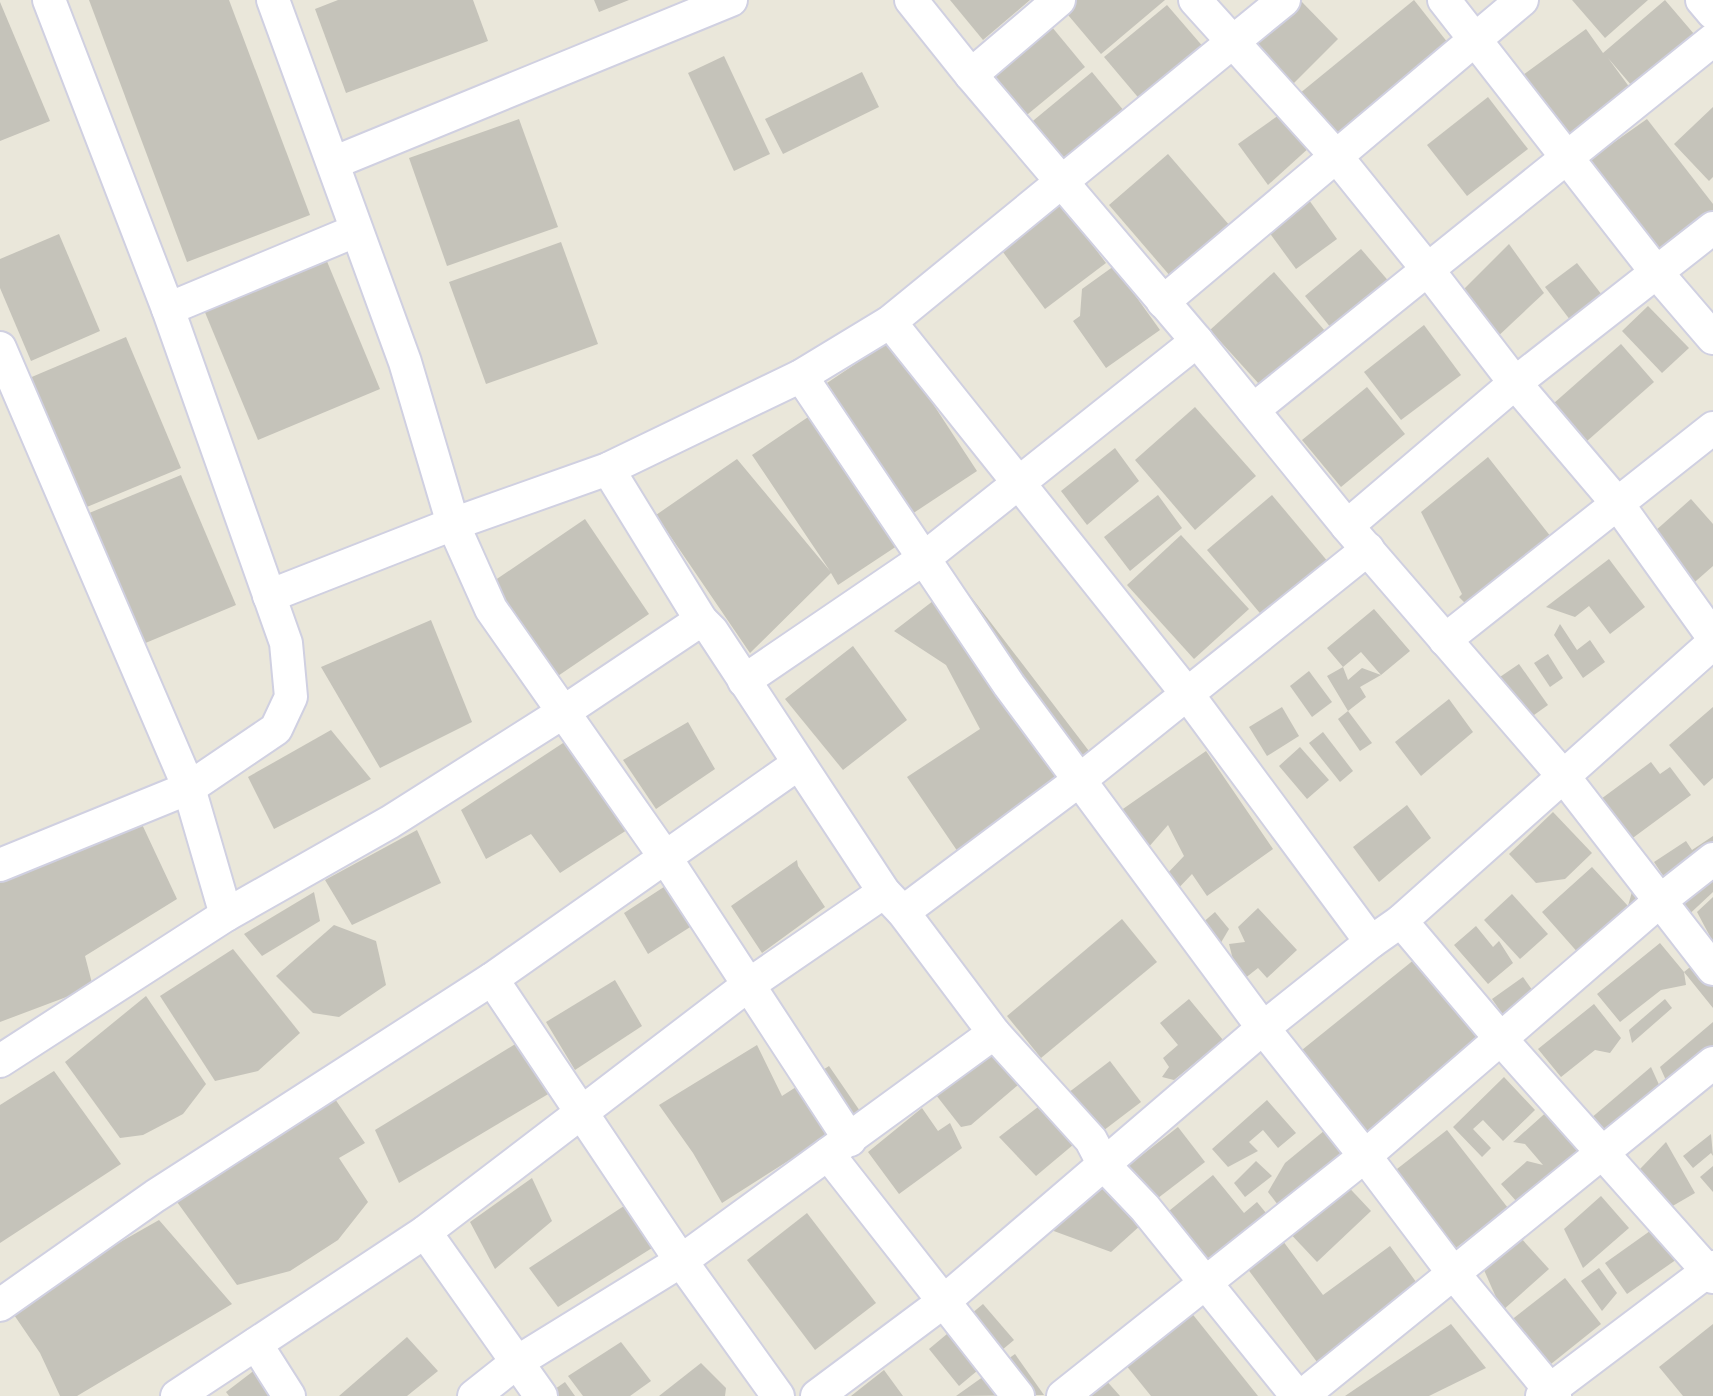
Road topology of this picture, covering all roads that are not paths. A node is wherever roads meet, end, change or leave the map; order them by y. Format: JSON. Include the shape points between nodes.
{"nodes":[{"id":1,"x":49,"y":0,"type":"edge"},
{"id":2,"x":273,"y":0,"type":"edge"},
{"id":3,"x":731,"y":0,"type":"edge"},
{"id":4,"x":911,"y":0,"type":"edge"},
{"id":5,"x":1059,"y":0,"type":"edge"},
{"id":6,"x":1195,"y":0,"type":"edge"},
{"id":7,"x":1284,"y":0,"type":"edge"},
{"id":8,"x":1444,"y":0,"type":"edge"},
{"id":9,"x":1522,"y":0,"type":"edge"},
{"id":10,"x":1702,"y":0,"type":"edge"},
{"id":11,"x":1713,"y":13,"type":"edge"},
{"id":12,"x":1475,"y":38,"type":"junction"},
{"id":13,"x":1713,"y":40,"type":"edge"},
{"id":14,"x":1232,"y":41,"type":"junction"},
{"id":15,"x":971,"y":75,"type":"junction"},
{"id":16,"x":1336,"y":156,"type":"junction"},
{"id":17,"x":1566,"y":157,"type":"junction"},
{"id":18,"x":333,"y":163,"type":"junction"},
{"id":19,"x":1063,"y":182,"type":"junction"},
{"id":20,"x":1713,"y":228,"type":"edge"},
{"id":21,"x":355,"y":231,"type":"junction"},
{"id":22,"x":1428,"y":270,"type":"junction"},
{"id":23,"x":1657,"y":273,"type":"junction"},
{"id":24,"x":1163,"y":302,"type":"junction"},
{"id":25,"x":168,"y":309,"type":"junction"},
{"id":26,"x":890,"y":322,"type":"junction"},
{"id":27,"x":1713,"y":338,"type":"edge"},
{"id":28,"x":1197,"y":341,"type":"junction"},
{"id":29,"x":0,"y":348,"type":"edge"},
{"id":30,"x":801,"y":376,"type":"junction"},
{"id":31,"x":1515,"y":383,"type":"junction"},
{"id":32,"x":1253,"y":410,"type":"junction"},
{"id":33,"x":1713,"y":428,"type":"edge"},
{"id":34,"x":608,"y":469,"type":"junction"},
{"id":35,"x":1021,"y":484,"type":"junction"},
{"id":36,"x":1617,"y":503,"type":"junction"},
{"id":37,"x":453,"y":524,"type":"junction"},
{"id":38,"x":1358,"y":538,"type":"junction"},
{"id":39,"x":923,"y":559,"type":"junction"},
{"id":40,"x":269,"y":596,"type":"junction"},
{"id":41,"x":701,"y":620,"type":"junction"},
{"id":42,"x":1713,"y":637,"type":"edge"},
{"id":43,"x":1445,"y":640,"type":"junction"},
{"id":44,"x":1713,"y":643,"type":"edge"},
{"id":45,"x":744,"y":681,"type":"junction"},
{"id":46,"x":1188,"y":695,"type":"junction"},
{"id":47,"x":562,"y":713,"type":"junction"},
{"id":48,"x":798,"y":764,"type":"junction"},
{"id":49,"x":1564,"y":777,"type":"junction"},
{"id":50,"x":1081,"y":779,"type":"junction"},
{"id":51,"x":189,"y":788,"type":"junction"},
{"id":52,"x":665,"y":857,"type":"junction"},
{"id":53,"x":1713,"y":859,"type":"edge"},
{"id":54,"x":0,"y":865,"type":"edge"},
{"id":55,"x":1661,"y":900,"type":"junction"},
{"id":56,"x":894,"y":902,"type":"junction"},
{"id":57,"x":226,"y":915,"type":"junction"},
{"id":58,"x":1401,"y":921,"type":"junction"},
{"id":59,"x":1371,"y":942,"type":"junction"},
{"id":60,"x":1713,"y":969,"type":"edge"},
{"id":61,"x":492,"y":979,"type":"junction"},
{"id":62,"x":747,"y":986,"type":"junction"},
{"id":63,"x":1263,"y":1028,"type":"junction"},
{"id":64,"x":994,"y":1033,"type":"junction"},
{"id":65,"x":1500,"y":1038,"type":"junction"},
{"id":66,"x":0,"y":1061,"type":"edge"},
{"id":67,"x":1713,"y":1063,"type":"edge"},
{"id":68,"x":583,"y":1111,"type":"junction"},
{"id":69,"x":839,"y":1147,"type":"junction"},
{"id":70,"x":1602,"y":1152,"type":"junction"},
{"id":71,"x":1365,"y":1156,"type":"junction"},
{"id":72,"x":1104,"y":1165,"type":"junction"},
{"id":73,"x":425,"y":1232,"type":"junction"},
{"id":74,"x":681,"y":1261,"type":"junction"},
{"id":75,"x":1711,"y":1272,"type":"edge"},
{"id":76,"x":1454,"y":1274,"type":"junction"},
{"id":77,"x":1203,"y":1283,"type":"junction"},
{"id":78,"x":943,"y":1302,"type":"junction"},
{"id":79,"x":0,"y":1305,"type":"edge"},
{"id":80,"x":256,"y":1344,"type":"junction"},
{"id":81,"x":517,"y":1362,"type":"junction"},
{"id":82,"x":1549,"y":1394,"type":"edge"},
{"id":83,"x":177,"y":1396,"type":"edge"},
{"id":84,"x":289,"y":1396,"type":"edge"},
{"id":85,"x":474,"y":1396,"type":"edge"},
{"id":86,"x":541,"y":1396,"type":"edge"},
{"id":87,"x":778,"y":1396,"type":"edge"},
{"id":88,"x":817,"y":1396,"type":"edge"},
{"id":89,"x":1018,"y":1396,"type":"edge"},
{"id":90,"x":1063,"y":1396,"type":"edge"},
{"id":91,"x":1300,"y":1396,"type":"edge"}],
"edges":[{"from":1,"to":25,"type":"street"},
{"from":2,"to":18,"type":"street"},
{"from":3,"to":18,"type":"street"},
{"from":4,"to":15,"type":"street"},
{"from":5,"to":15,"type":"street"},
{"from":6,"to":14,"type":"street"},
{"from":7,"to":14,"type":"street"},
{"from":8,"to":12,"type":"street"},
{"from":9,"to":12,"type":"street"},
{"from":10,"to":11,"type":"street"},
{"from":12,"to":16,"type":"street"},
{"from":12,"to":17,"type":"street"},
{"from":13,"to":17,"type":"street"},
{"from":14,"to":16,"type":"street"},
{"from":14,"to":19,"type":"street"},
{"from":15,"to":19,"type":"street"},
{"from":16,"to":22,"type":"street"},
{"from":16,"to":24,"type":"street"},
{"from":17,"to":22,"type":"street"},
{"from":17,"to":23,"type":"street"},
{"from":18,"to":21,"type":"street"},
{"from":19,"to":24,"type":"street"},
{"from":19,"to":26,"type":"street"},
{"from":20,"to":23,"type":"street"},
{"from":21,"to":25,"type":"street"},
{"from":21,"to":37,"type":"street","via":[[405,362]]},
{"from":22,"to":31,"type":"street"},
{"from":22,"to":32,"type":"street"},
{"from":23,"to":27,"type":"street"},
{"from":23,"to":31,"type":"street"},
{"from":24,"to":28,"type":"street"},
{"from":25,"to":40,"type":"street"},
{"from":26,"to":30,"type":"street"},
{"from":26,"to":35,"type":"street"},
{"from":28,"to":32,"type":"street"},
{"from":28,"to":35,"type":"street"},
{"from":29,"to":51,"type":"street"},
{"from":30,"to":34,"type":"street"},
{"from":30,"to":39,"type":"street"},
{"from":31,"to":36,"type":"street"},
{"from":31,"to":38,"type":"street"},
{"from":32,"to":38,"type":"street"},
{"from":33,"to":36,"type":"street"},
{"from":34,"to":37,"type":"street"},
{"from":34,"to":41,"type":"street"},
{"from":35,"to":39,"type":"street"},
{"from":35,"to":46,"type":"street"},
{"from":36,"to":42,"type":"street"},
{"from":36,"to":43,"type":"street"},
{"from":37,"to":40,"type":"street"},
{"from":37,"to":47,"type":"street","via":[[491,609]]},
{"from":38,"to":43,"type":"street"},
{"from":38,"to":46,"type":"street"},
{"from":39,"to":45,"type":"street"},
{"from":39,"to":50,"type":"street"},
{"from":40,"to":51,"type":"street","via":[[286,643],[291,697],[276,729]]},
{"from":41,"to":45,"type":"street"},
{"from":41,"to":47,"type":"street"},
{"from":43,"to":49,"type":"street"},
{"from":44,"to":49,"type":"street"},
{"from":45,"to":48,"type":"street"},
{"from":46,"to":50,"type":"street"},
{"from":46,"to":59,"type":"street"},
{"from":47,"to":52,"type":"street"},
{"from":47,"to":57,"type":"street","via":[[390,822]]},
{"from":48,"to":52,"type":"street"},
{"from":48,"to":56,"type":"street"},
{"from":49,"to":55,"type":"street"},
{"from":49,"to":58,"type":"street"},
{"from":50,"to":56,"type":"street"},
{"from":50,"to":63,"type":"street"},
{"from":51,"to":54,"type":"street"},
{"from":51,"to":57,"type":"street"},
{"from":52,"to":61,"type":"street"},
{"from":52,"to":62,"type":"street"},
{"from":53,"to":55,"type":"street"},
{"from":55,"to":60,"type":"street"},
{"from":55,"to":65,"type":"street"},
{"from":56,"to":62,"type":"street"},
{"from":56,"to":64,"type":"street"},
{"from":57,"to":66,"type":"street"},
{"from":58,"to":59,"type":"street"},
{"from":58,"to":65,"type":"street"},
{"from":59,"to":63,"type":"street"},
{"from":61,"to":68,"type":"street"},
{"from":61,"to":79,"type":"street","via":[[155,1196]]},
{"from":62,"to":68,"type":"street"},
{"from":62,"to":69,"type":"street"},
{"from":63,"to":71,"type":"street"},
{"from":63,"to":72,"type":"street"},
{"from":64,"to":69,"type":"street"},
{"from":64,"to":72,"type":"street","via":[[1091,1140]]},
{"from":65,"to":70,"type":"street"},
{"from":65,"to":71,"type":"street"},
{"from":67,"to":70,"type":"street"},
{"from":68,"to":73,"type":"street"},
{"from":68,"to":74,"type":"street"},
{"from":69,"to":74,"type":"street"},
{"from":69,"to":78,"type":"street"},
{"from":70,"to":75,"type":"street"},
{"from":70,"to":76,"type":"street"},
{"from":71,"to":76,"type":"street"},
{"from":71,"to":77,"type":"street"},
{"from":72,"to":77,"type":"street"},
{"from":72,"to":78,"type":"street"},
{"from":73,"to":80,"type":"street"},
{"from":73,"to":81,"type":"street"},
{"from":74,"to":81,"type":"street"},
{"from":74,"to":87,"type":"street"},
{"from":75,"to":82,"type":"street"},
{"from":76,"to":82,"type":"street"},
{"from":76,"to":91,"type":"street"},
{"from":77,"to":90,"type":"street"},
{"from":77,"to":91,"type":"street"},
{"from":78,"to":88,"type":"street"},
{"from":78,"to":89,"type":"street"},
{"from":80,"to":83,"type":"street"},
{"from":80,"to":84,"type":"street"},
{"from":81,"to":85,"type":"street"},
{"from":81,"to":86,"type":"street"}]}
